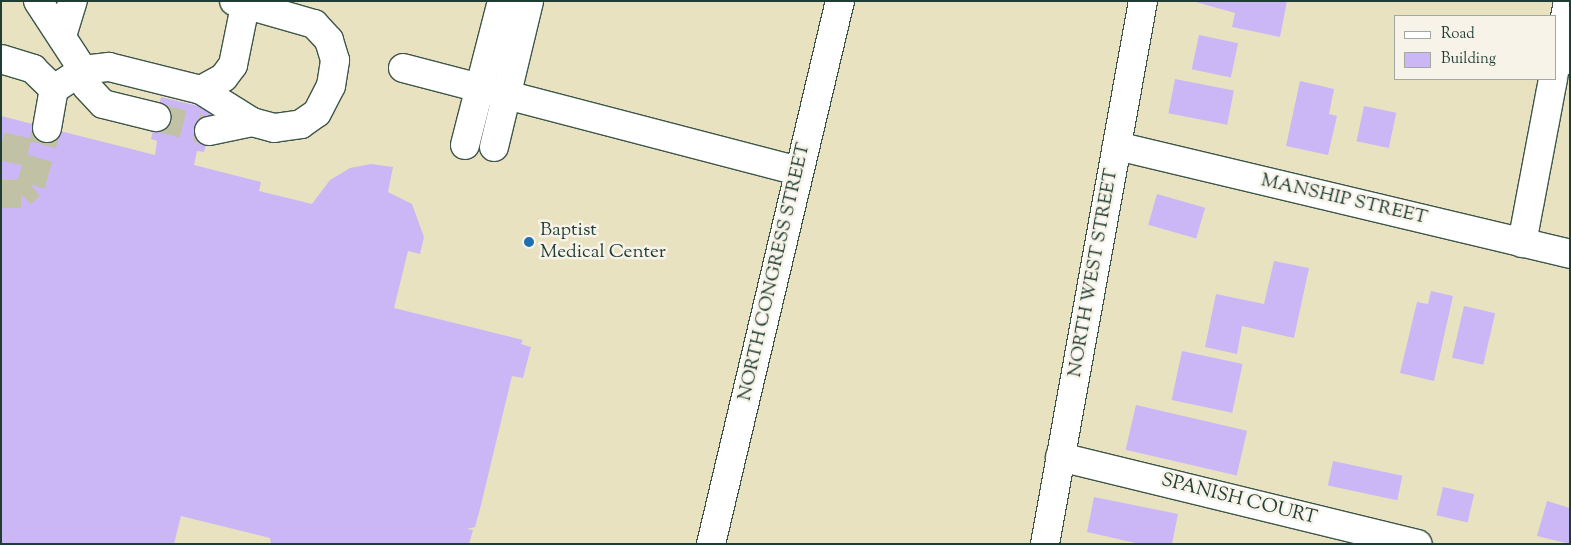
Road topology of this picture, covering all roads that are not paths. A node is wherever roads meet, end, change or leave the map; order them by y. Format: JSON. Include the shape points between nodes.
{"nodes":[{"id":1,"x":38,"y":1,"type":"edge"},
{"id":2,"x":72,"y":1,"type":"edge"},
{"id":3,"x":502,"y":1,"type":"edge"},
{"id":4,"x":529,"y":1,"type":"edge"},
{"id":5,"x":840,"y":1,"type":"edge"},
{"id":6,"x":1143,"y":1,"type":"edge"},
{"id":7,"x":1568,"y":1,"type":"edge"},
{"id":8,"x":242,"y":2,"type":"edge"},
{"id":9,"x":62,"y":36,"type":"junction"},
{"id":10,"x":1,"y":59,"type":"edge"},
{"id":11,"x":1556,"y":65,"type":"edge"},
{"id":12,"x":403,"y":68,"type":"dead end"},
{"id":13,"x":85,"y":78,"type":"junction"},
{"id":14,"x":1553,"y":80,"type":"edge"},
{"id":15,"x":54,"y":89,"type":"junction"},
{"id":16,"x":494,"y":89,"type":"junction"},
{"id":17,"x":201,"y":90,"type":"junction"},
{"id":18,"x":156,"y":117,"type":"tunnel mouth"},
{"id":19,"x":252,"y":122,"type":"junction"},
{"id":20,"x":47,"y":128,"type":"tunnel mouth"},
{"id":21,"x":209,"y":131,"type":"tunnel mouth"},
{"id":22,"x":465,"y":145,"type":"dead end"},
{"id":23,"x":1117,"y":146,"type":"junction"},
{"id":24,"x":494,"y":147,"type":"dead end"},
{"id":25,"x":799,"y":171,"type":"junction"},
{"id":26,"x":1522,"y":243,"type":"junction"},
{"id":27,"x":1570,"y":254,"type":"edge"},
{"id":28,"x":1060,"y":457,"type":"junction"},
{"id":29,"x":711,"y":544,"type":"edge"},
{"id":30,"x":1045,"y":544,"type":"edge"},
{"id":31,"x":1418,"y":544,"type":"edge"}],
"edges":[{"from":1,"to":9,"type":"street"},
{"from":2,"to":9,"type":"street"},
{"from":3,"to":16,"type":"street"},
{"from":4,"to":16,"type":"street"},
{"from":5,"to":25,"type":"street","name":"NORTH CONGRESS STREET"},
{"from":6,"to":23,"type":"street","name":"NORTH WEST STREET"},
{"from":7,"to":11,"type":"street"},
{"from":8,"to":17,"type":"street","via":[[233,65],[224,77]]},
{"from":8,"to":19,"type":"street","via":[[314,24],[329,40],[335,60],[324,101],[309,118],[286,128]]},
{"from":9,"to":13,"type":"street"},
{"from":10,"to":15,"type":"street","via":[[33,69]]},
{"from":12,"to":16,"type":"street"},
{"from":13,"to":15,"type":"street"},
{"from":13,"to":17,"type":"street","via":[[109,67]]},
{"from":13,"to":18,"type":"street","via":[[103,104]]},
{"from":14,"to":26,"type":"street"},
{"from":15,"to":20,"type":"street"},
{"from":16,"to":22,"type":"street"},
{"from":16,"to":24,"type":"street"},
{"from":16,"to":25,"type":"street"},
{"from":17,"to":19,"type":"street"},
{"from":19,"to":21,"type":"street"},
{"from":23,"to":26,"type":"street","name":"MANSHIP STREET"},
{"from":23,"to":28,"type":"street","name":"NORTH WEST STREET"},
{"from":25,"to":29,"type":"street","name":"NORTH CONGRESS STREET"},
{"from":26,"to":27,"type":"street","name":"MANSHIP STREET"},
{"from":28,"to":30,"type":"street","name":"NORTH WEST STREET"},
{"from":28,"to":31,"type":"street","name":"SPANISH COURT"}]}
